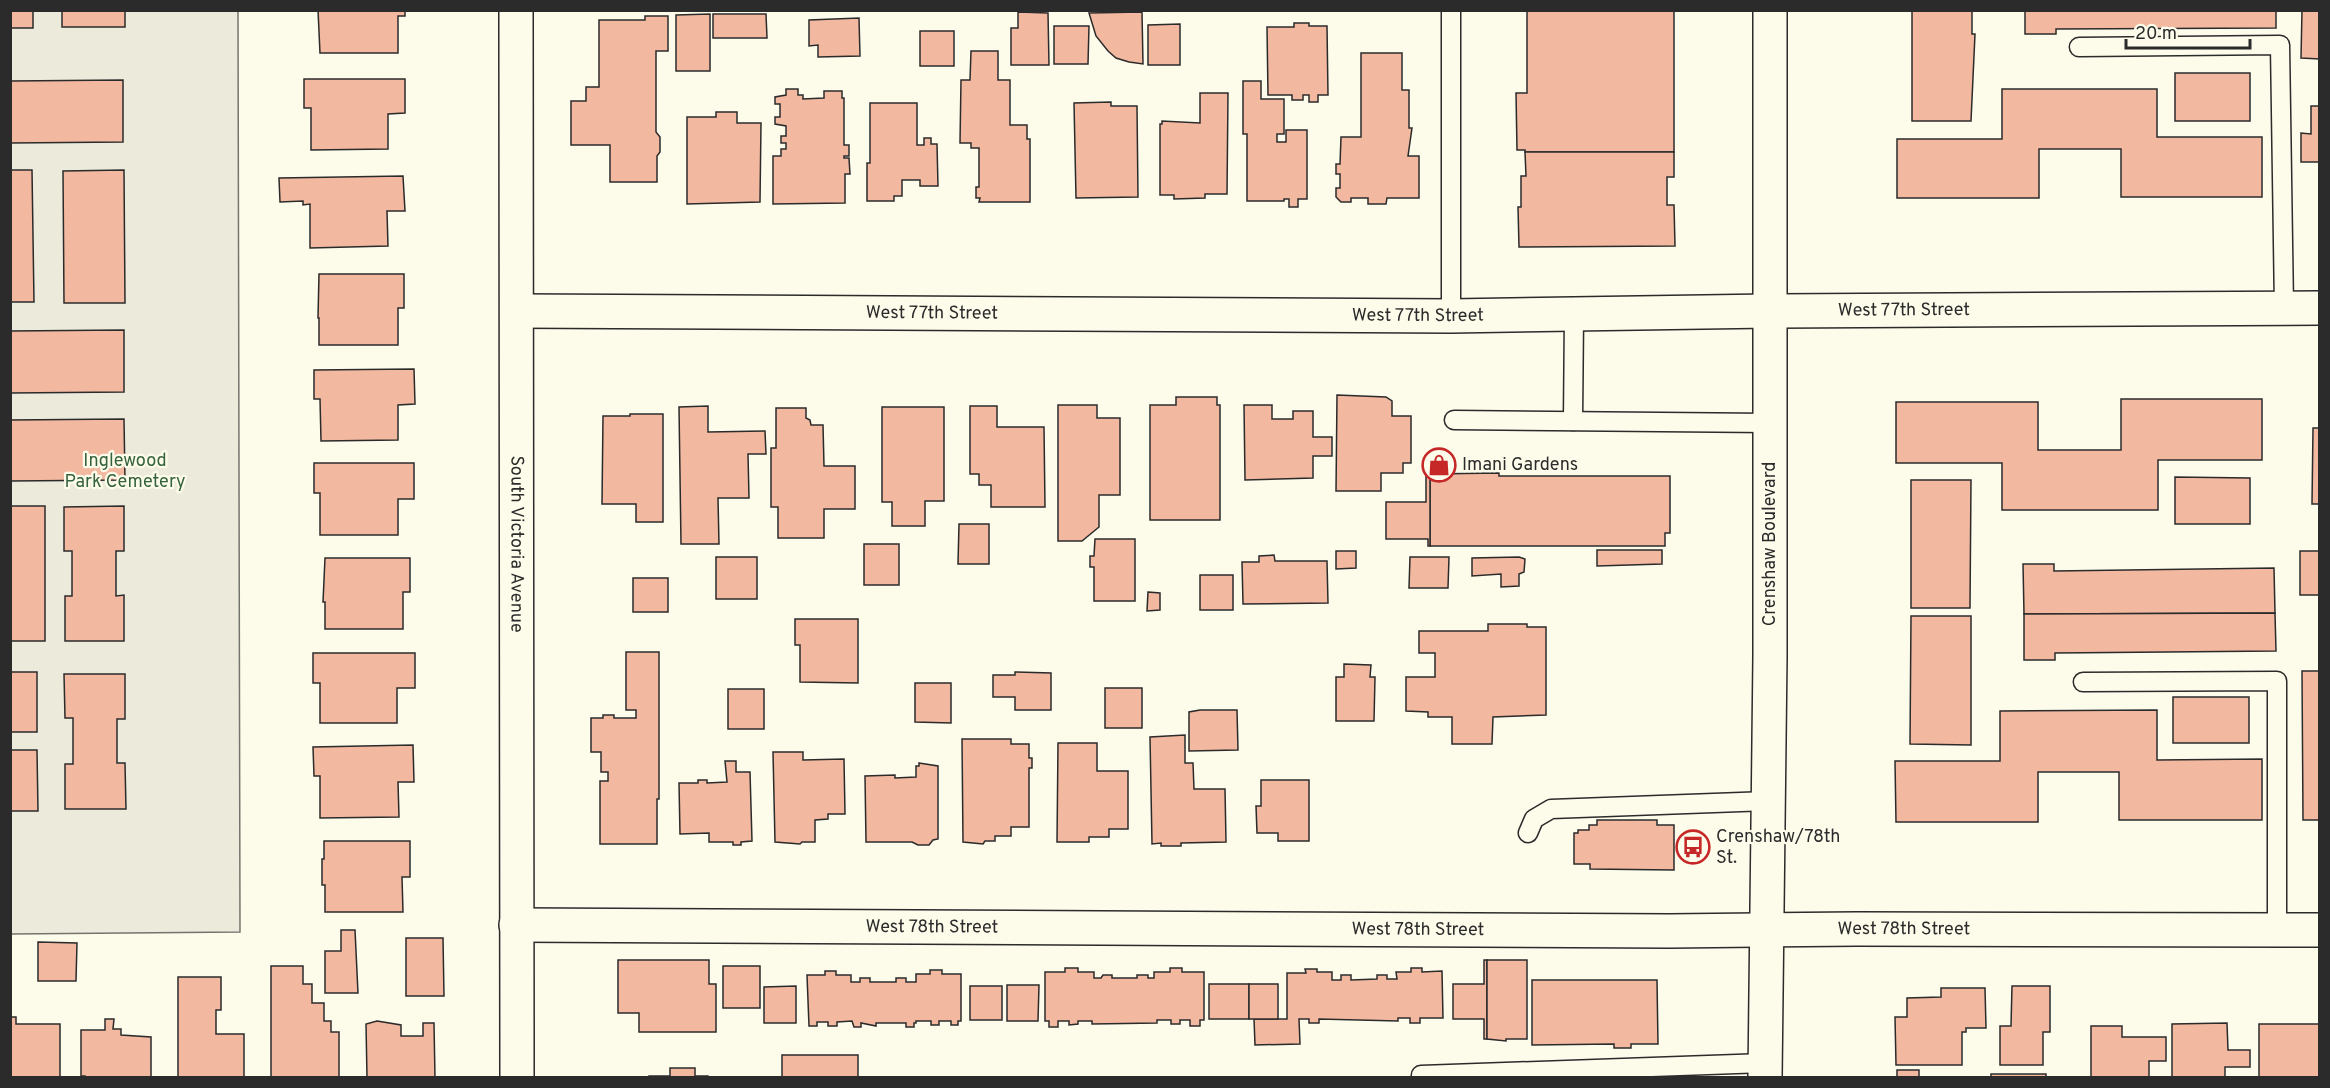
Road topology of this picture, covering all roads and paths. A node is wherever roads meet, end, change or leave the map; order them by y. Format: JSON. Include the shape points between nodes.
{"nodes":[{"id":1,"x":516,"y":10,"type":"edge"},
{"id":2,"x":1451,"y":10,"type":"edge"},
{"id":3,"x":1770,"y":10,"type":"edge"},
{"id":4,"x":2079,"y":46,"type":"dead end"},
{"id":5,"x":2284,"y":308,"type":"junction"},
{"id":6,"x":2319,"y":308,"type":"edge"},
{"id":7,"x":518,"y":311,"type":"junction"},
{"id":8,"x":1769,"y":311,"type":"junction"},
{"id":9,"x":1574,"y":314,"type":"junction"},
{"id":10,"x":1451,"y":316,"type":"junction"},
{"id":11,"x":1454,"y":420,"type":"dead end"},
{"id":12,"x":1573,"y":421,"type":"junction"},
{"id":13,"x":1769,"y":423,"type":"junction"},
{"id":14,"x":2083,"y":682,"type":"dead end"},
{"id":15,"x":1768,"y":801,"type":"junction"},
{"id":16,"x":1528,"y":833,"type":"dead end"},
{"id":17,"x":516,"y":925,"type":"junction"},
{"id":18,"x":2277,"y":930,"type":"junction"},
{"id":19,"x":2319,"y":930,"type":"edge"},
{"id":20,"x":1766,"y":932,"type":"junction"},
{"id":21,"x":1765,"y":1070,"type":"edge"},
{"id":22,"x":517,"y":1077,"type":"edge"},
{"id":23,"x":1421,"y":1077,"type":"edge"}],
"edges":[{"from":1,"to":7,"type":"street","name":"South Victoria Avenue"},
{"from":2,"to":10,"type":"lane"},
{"from":3,"to":8,"type":"street","name":"Crenshaw Boulevard"},
{"from":4,"to":5,"type":"lane","via":[[2280,45]]},
{"from":5,"to":6,"type":"street","name":"West 77th Street"},
{"from":5,"to":8,"type":"street","name":"West 77th Street"},
{"from":7,"to":10,"type":"street","name":"West 77th Street"},
{"from":7,"to":17,"type":"street","name":"South Victoria Avenue"},
{"from":8,"to":9,"type":"street","name":"West 77th Street"},
{"from":8,"to":13,"type":"street","name":"Crenshaw Boulevard"},
{"from":9,"to":10,"type":"street","name":"West 77th Street"},
{"from":9,"to":12,"type":"lane"},
{"from":11,"to":12,"type":"lane"},
{"from":12,"to":13,"type":"lane"},
{"from":13,"to":15,"type":"street","name":"Crenshaw Boulevard"},
{"from":14,"to":18,"type":"lane","via":[[2277,681]]},
{"from":15,"to":16,"type":"lane","via":[[1551,809],[1534,819]]},
{"from":15,"to":20,"type":"street","name":"Crenshaw Boulevard"},
{"from":17,"to":20,"type":"street","name":"West 78th Street"},
{"from":17,"to":22,"type":"street","name":"South Victoria Avenue"},
{"from":18,"to":19,"type":"street","name":"West 78th Street"},
{"from":18,"to":20,"type":"street","name":"West 78th Street"},
{"from":20,"to":21,"type":"street","name":"Crenshaw Boulevard"},
{"from":21,"to":23,"type":"lane"}]}
